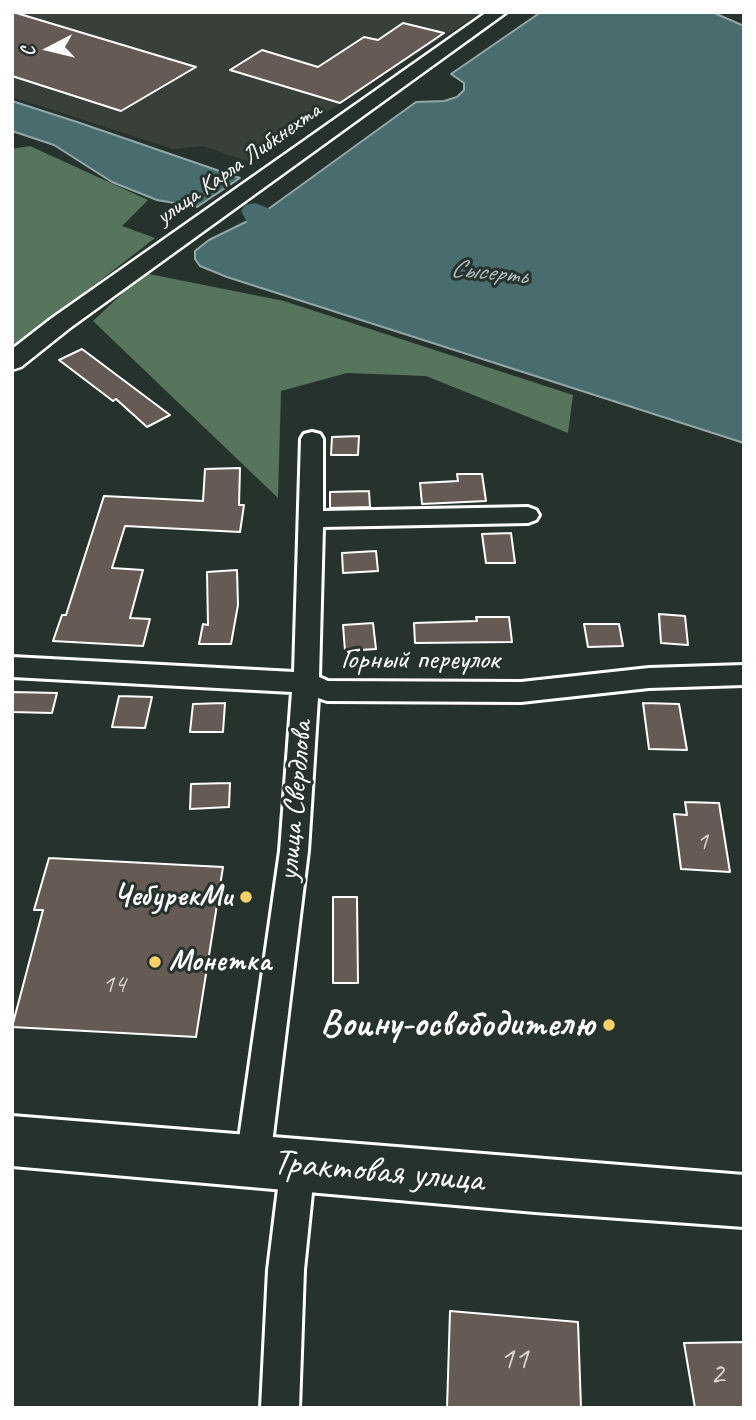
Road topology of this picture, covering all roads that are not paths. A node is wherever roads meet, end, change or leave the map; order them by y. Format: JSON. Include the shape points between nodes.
{"nodes":[{"id":1,"x":499,"y":12,"type":"edge"},
{"id":2,"x":12,"y":362,"type":"edge"},
{"id":3,"x":312,"y":439,"type":"dead end"},
{"id":4,"x":528,"y":515,"type":"dead end"},
{"id":5,"x":312,"y":519,"type":"junction"},
{"id":6,"x":12,"y":667,"type":"edge"},
{"id":7,"x":744,"y":675,"type":"edge"},
{"id":8,"x":306,"y":683,"type":"junction"},
{"id":9,"x":12,"y":1140,"type":"edge"},
{"id":10,"x":276,"y":1162,"type":"junction"},
{"id":11,"x":744,"y":1201,"type":"edge"},
{"id":12,"x":280,"y":1408,"type":"edge"}],
"edges":[{"from":1,"to":2,"type":"street","name":"улица Карла Либкнехта"},
{"from":3,"to":5,"type":"street","name":"улица Свердлова"},
{"from":4,"to":5,"type":"street"},
{"from":5,"to":8,"type":"street","name":"улица Свердлова"},
{"from":6,"to":8,"type":"street","name":"Горный переулок"},
{"from":7,"to":8,"type":"street","name":"Горный переулок","via":[[649,678],[521,692],[327,691]]},
{"from":8,"to":10,"type":"street","name":"улица Свердлова"},
{"from":9,"to":10,"type":"main road","name":"Трактовая улица"},
{"from":10,"to":11,"type":"main road","name":"Трактовая улица"},
{"from":10,"to":12,"type":"street","name":"улица Свердлова","via":[[287,1259]]}]}
